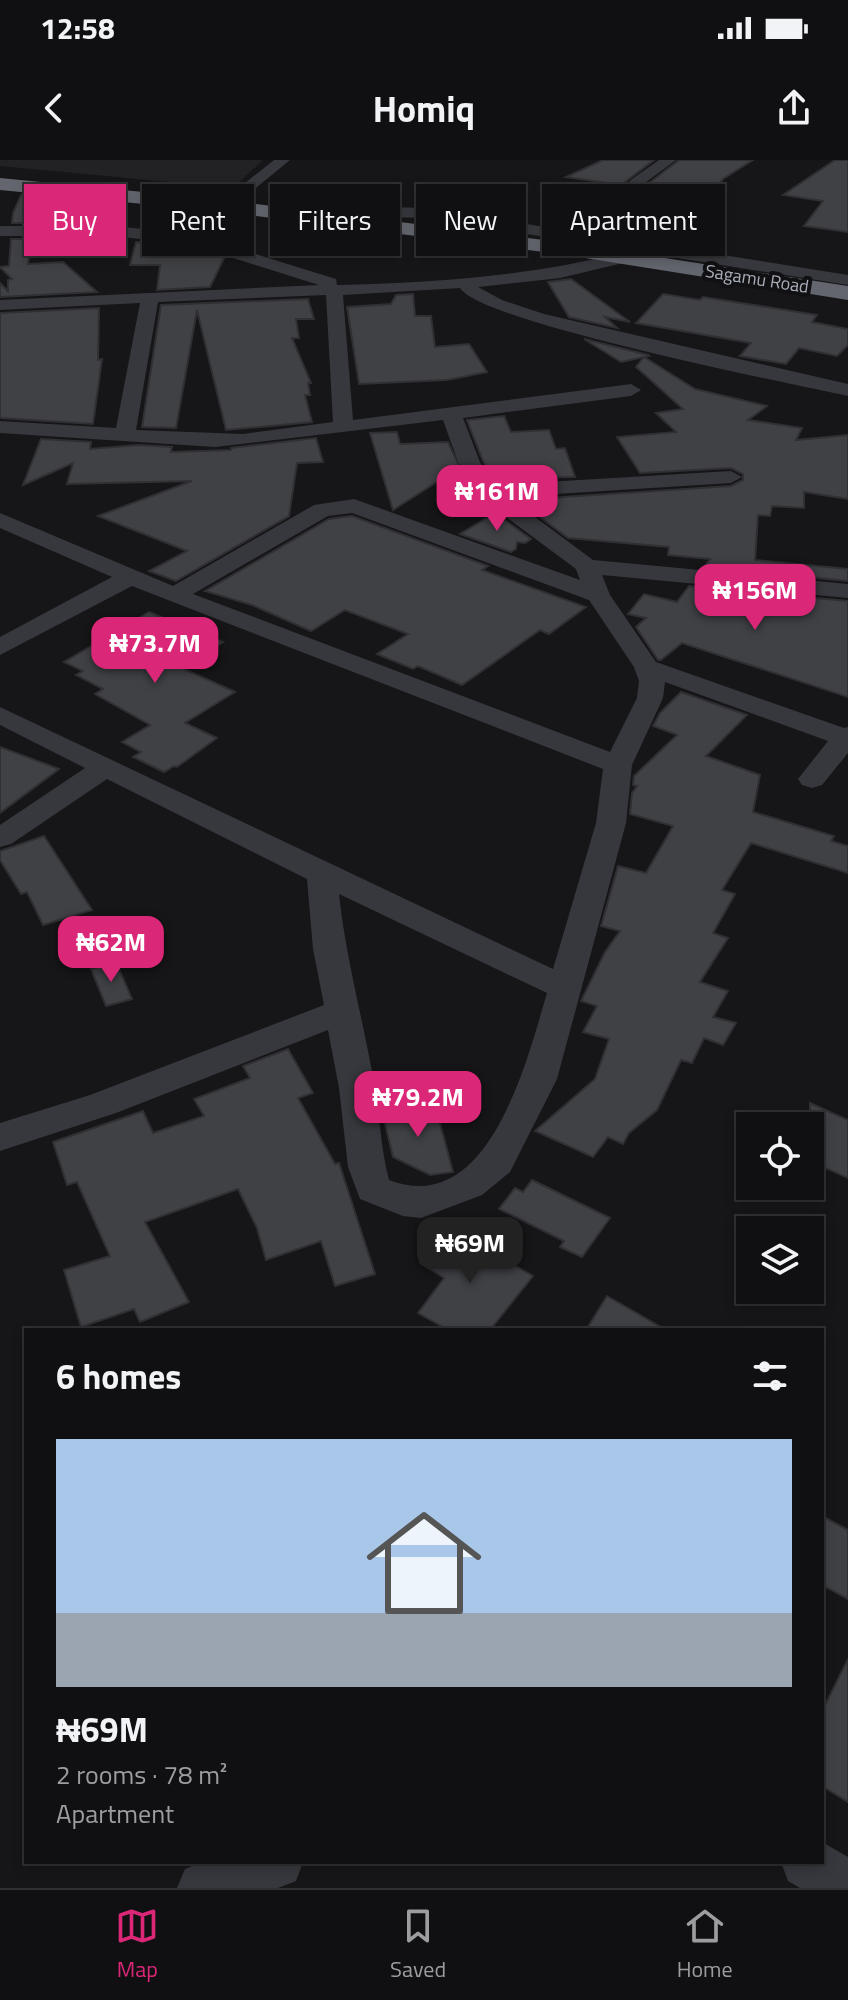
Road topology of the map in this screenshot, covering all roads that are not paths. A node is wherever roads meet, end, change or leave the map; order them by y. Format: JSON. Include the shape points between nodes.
{"nodes":[{"id":1,"x":283,"y":160,"type":"edge"},
{"id":2,"x":669,"y":160,"type":"edge"},
{"id":3,"x":0,"y":184,"type":"edge"},
{"id":4,"x":253,"y":184,"type":"edge"},
{"id":5,"x":635,"y":184,"type":"edge"},
{"id":6,"x":24,"y":186,"type":"edge"},
{"id":7,"x":254,"y":209,"type":"edge"},
{"id":8,"x":24,"y":226,"type":"edge"},
{"id":9,"x":0,"y":230,"type":"edge"},
{"id":10,"x":24,"y":230,"type":"edge"},
{"id":11,"x":126,"y":233,"type":"edge"},
{"id":12,"x":542,"y":240,"type":"edge"},
{"id":13,"x":614,"y":256,"type":"edge"},
{"id":14,"x":667,"y":256,"type":"edge"},
{"id":15,"x":621,"y":258,"type":"junction"},
{"id":16,"x":848,"y":280,"type":"edge"},
{"id":17,"x":469,"y":283,"type":"junction"},
{"id":18,"x":344,"y":290,"type":"junction"},
{"id":19,"x":848,"y":293,"type":"edge"},
{"id":20,"x":150,"y":298,"type":"junction"},
{"id":21,"x":0,"y":305,"type":"edge"},
{"id":22,"x":847,"y":389,"type":"edge"},
{"id":23,"x":631,"y":390,"type":"dead end"},
{"id":24,"x":451,"y":414,"type":"junction"},
{"id":25,"x":0,"y":427,"type":"edge"},
{"id":26,"x":343,"y":427,"type":"junction"},
{"id":27,"x":125,"y":436,"type":"junction"},
{"id":28,"x":731,"y":477,"type":"dead end"},
{"id":29,"x":487,"y":492,"type":"junction"},
{"id":30,"x":0,"y":520,"type":"edge"},
{"id":31,"x":587,"y":566,"type":"junction"},
{"id":32,"x":130,"y":577,"type":"junction"},
{"id":33,"x":848,"y":591,"type":"edge"},
{"id":34,"x":174,"y":595,"type":"junction"},
{"id":35,"x":598,"y":595,"type":"junction"},
{"id":36,"x":0,"y":647,"type":"edge"},
{"id":37,"x":647,"y":667,"type":"junction"},
{"id":38,"x":0,"y":715,"type":"edge"},
{"id":39,"x":847,"y":737,"type":"edge"},
{"id":40,"x":618,"y":765,"type":"junction"},
{"id":41,"x":104,"y":768,"type":"junction"},
{"id":42,"x":812,"y":779,"type":"dead end"},
{"id":43,"x":0,"y":838,"type":"edge"},
{"id":44,"x":322,"y":874,"type":"junction"},
{"id":45,"x":565,"y":988,"type":"junction"},
{"id":46,"x":340,"y":1012,"type":"junction"},
{"id":47,"x":4,"y":1126,"type":"edge"},
{"id":48,"x":271,"y":1864,"type":"edge"},
{"id":49,"x":810,"y":1864,"type":"edge"},
{"id":50,"x":848,"y":1887,"type":"edge"},
{"id":51,"x":204,"y":1888,"type":"edge"}],
"edges":[{"from":1,"to":4,"type":"street"},
{"from":2,"to":5,"type":"street"},
{"from":3,"to":6,"type":"highway","name":"Sagamu Road"},
{"from":7,"to":12,"type":"highway","name":"Sagamu Road"},
{"from":8,"to":9,"type":"street"},
{"from":9,"to":10,"type":"street"},
{"from":11,"to":18,"type":"street","via":[[209,243]]},
{"from":13,"to":15,"type":"highway","name":"Sagamu Road"},
{"from":14,"to":16,"type":"street"},
{"from":15,"to":17,"type":"street","via":[[560,273]]},
{"from":15,"to":19,"type":"highway","name":"Sagamu Road"},
{"from":17,"to":18,"type":"street"},
{"from":17,"to":22,"type":"street","via":[[477,295],[521,312],[676,353]]},
{"from":18,"to":20,"type":"street"},
{"from":18,"to":26,"type":"street"},
{"from":20,"to":21,"type":"street"},
{"from":20,"to":27,"type":"street"},
{"from":23,"to":24,"type":"street"},
{"from":24,"to":26,"type":"street"},
{"from":24,"to":29,"type":"street"},
{"from":25,"to":27,"type":"street"},
{"from":26,"to":27,"type":"street","via":[[243,440]]},
{"from":28,"to":29,"type":"street"},
{"from":29,"to":31,"type":"street"},
{"from":30,"to":32,"type":"street"},
{"from":31,"to":33,"type":"street"},
{"from":31,"to":35,"type":"street"},
{"from":32,"to":34,"type":"street"},
{"from":32,"to":36,"type":"street"},
{"from":34,"to":35,"type":"street","via":[[322,510],[354,506]]},
{"from":34,"to":40,"type":"street"},
{"from":35,"to":37,"type":"street"},
{"from":37,"to":39,"type":"street"},
{"from":37,"to":40,"type":"street","via":[[650,698]]},
{"from":38,"to":41,"type":"street"},
{"from":39,"to":42,"type":"street"},
{"from":40,"to":45,"type":"street","via":[[611,823]]},
{"from":41,"to":43,"type":"street"},
{"from":41,"to":44,"type":"street"},
{"from":44,"to":45,"type":"street"},
{"from":44,"to":46,"type":"street"},
{"from":45,"to":46,"type":"street","via":[[539,1079],[497,1162],[469,1185],[421,1203],[373,1189]]},
{"from":46,"to":47,"type":"street","via":[[103,1104]]},
{"from":48,"to":51,"type":"street"},
{"from":49,"to":50,"type":"street"}]}
